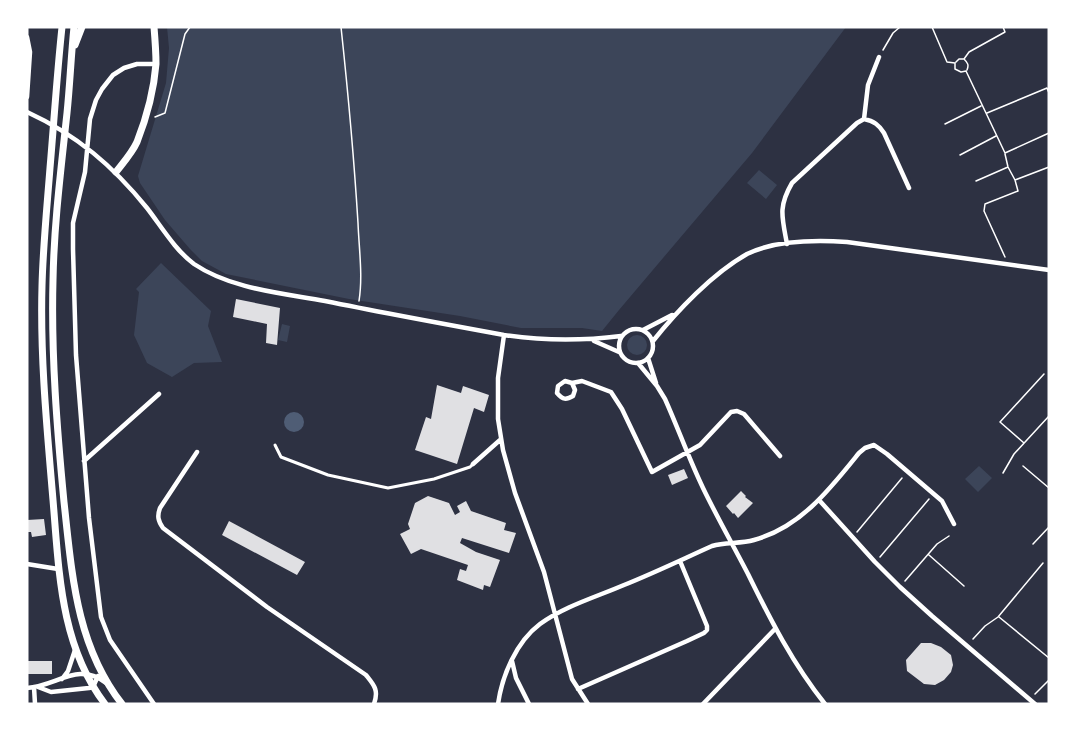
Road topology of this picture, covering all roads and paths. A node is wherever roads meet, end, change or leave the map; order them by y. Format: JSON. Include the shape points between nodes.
{"nodes":[{"id":1,"x":62,"y":27,"type":"edge"},
{"id":2,"x":74,"y":27,"type":"edge"},
{"id":3,"x":82,"y":27,"type":"edge"},
{"id":4,"x":154,"y":27,"type":"edge"},
{"id":5,"x":190,"y":27,"type":"edge"},
{"id":6,"x":341,"y":27,"type":"edge"},
{"id":7,"x":900,"y":27,"type":"edge"},
{"id":8,"x":932,"y":27,"type":"edge"},
{"id":9,"x":1003,"y":27,"type":"edge"},
{"id":10,"x":27,"y":37,"type":"edge"},
{"id":11,"x":71,"y":56,"type":"junction"},
{"id":12,"x":879,"y":57,"type":"joint"},
{"id":13,"x":964,"y":59,"type":"junction"},
{"id":14,"x":955,"y":63,"type":"junction"},
{"id":15,"x":156,"y":64,"type":"junction"},
{"id":16,"x":966,"y":71,"type":"junction"},
{"id":17,"x":1049,"y":93,"type":"edge"},
{"id":18,"x":27,"y":97,"type":"edge"},
{"id":19,"x":982,"y":105,"type":"junction"},
{"id":20,"x":27,"y":112,"type":"edge"},
{"id":21,"x":986,"y":114,"type":"junction"},
{"id":22,"x":864,"y":119,"type":"junction"},
{"id":23,"x":144,"y":122,"type":"junction"},
{"id":24,"x":945,"y":124,"type":"dead end"},
{"id":25,"x":1049,"y":133,"type":"edge"},
{"id":26,"x":997,"y":136,"type":"junction"},
{"id":27,"x":1005,"y":153,"type":"junction"},
{"id":28,"x":960,"y":155,"type":"dead end"},
{"id":29,"x":1008,"y":166,"type":"junction"},
{"id":30,"x":1048,"y":168,"type":"edge"},
{"id":31,"x":116,"y":172,"type":"junction"},
{"id":32,"x":1015,"y":180,"type":"junction"},
{"id":33,"x":976,"y":181,"type":"dead end"},
{"id":34,"x":909,"y":188,"type":"dead end"},
{"id":35,"x":787,"y":244,"type":"junction"},
{"id":36,"x":1008,"y":263,"type":"junction"},
{"id":37,"x":1049,"y":270,"type":"edge"},
{"id":38,"x":358,"y":308,"type":"junction"},
{"id":39,"x":674,"y":314,"type":"junction"},
{"id":40,"x":643,"y":330,"type":"junction"},
{"id":41,"x":504,"y":335,"type":"junction"},
{"id":42,"x":621,"y":336,"type":"junction"},
{"id":43,"x":591,"y":340,"type":"junction"},
{"id":44,"x":653,"y":341,"type":"junction"},
{"id":45,"x":620,"y":352,"type":"junction"},
{"id":46,"x":648,"y":358,"type":"junction"},
{"id":47,"x":638,"y":363,"type":"junction"},
{"id":48,"x":1044,"y":374,"type":"dead end"},
{"id":49,"x":572,"y":383,"type":"junction"},
{"id":50,"x":657,"y":386,"type":"junction"},
{"id":51,"x":159,"y":394,"type":"dead end"},
{"id":52,"x":1049,"y":416,"type":"edge"},
{"id":53,"x":500,"y":440,"type":"junction"},
{"id":54,"x":1024,"y":443,"type":"junction"},
{"id":55,"x":275,"y":445,"type":"dead end"},
{"id":56,"x":196,"y":452,"type":"dead end"},
{"id":57,"x":687,"y":453,"type":"junction"},
{"id":58,"x":780,"y":456,"type":"dead end"},
{"id":59,"x":84,"y":461,"type":"junction"},
{"id":60,"x":473,"y":464,"type":"joint"},
{"id":61,"x":1023,"y":466,"type":"dead end"},
{"id":62,"x":908,"y":472,"type":"junction"},
{"id":63,"x":1003,"y":473,"type":"dead end"},
{"id":64,"x":1049,"y":488,"type":"edge"},
{"id":65,"x":933,"y":493,"type":"junction"},
{"id":66,"x":819,"y":500,"type":"junction"},
{"id":67,"x":954,"y":524,"type":"dead end"},
{"id":68,"x":1049,"y":527,"type":"edge"},
{"id":69,"x":948,"y":536,"type":"dead end"},
{"id":70,"x":853,"y":537,"type":"junction"},
{"id":71,"x":732,"y":542,"type":"junction"},
{"id":72,"x":1034,"y":544,"type":"dead end"},
{"id":73,"x":928,"y":555,"type":"junction"},
{"id":74,"x":680,"y":561,"type":"junction"},
{"id":75,"x":875,"y":562,"type":"junction"},
{"id":76,"x":1043,"y":563,"type":"dead end"},
{"id":77,"x":27,"y":564,"type":"edge"},
{"id":78,"x":58,"y":569,"type":"junction"},
{"id":79,"x":908,"y":578,"type":"dead end"},
{"id":80,"x":964,"y":585,"type":"dead end"},
{"id":81,"x":555,"y":615,"type":"junction"},
{"id":82,"x":998,"y":617,"type":"junction"},
{"id":83,"x":775,"y":629,"type":"junction"},
{"id":84,"x":967,"y":645,"type":"junction"},
{"id":85,"x":75,"y":650,"type":"junction"},
{"id":86,"x":1049,"y":658,"type":"edge"},
{"id":87,"x":512,"y":661,"type":"junction"},
{"id":88,"x":85,"y":673,"type":"junction"},
{"id":89,"x":99,"y":673,"type":"junction"},
{"id":90,"x":62,"y":679,"type":"junction"},
{"id":91,"x":1049,"y":680,"type":"edge"},
{"id":92,"x":36,"y":687,"type":"junction"},
{"id":93,"x":93,"y":687,"type":"junction"},
{"id":94,"x":27,"y":688,"type":"edge"},
{"id":95,"x":578,"y":689,"type":"junction"},
{"id":96,"x":1030,"y":699,"type":"junction"},
{"id":97,"x":35,"y":704,"type":"edge"},
{"id":98,"x":105,"y":704,"type":"edge"},
{"id":99,"x":122,"y":704,"type":"edge"},
{"id":100,"x":154,"y":704,"type":"edge"},
{"id":101,"x":374,"y":704,"type":"edge"},
{"id":102,"x":498,"y":704,"type":"edge"},
{"id":103,"x":529,"y":704,"type":"edge"},
{"id":104,"x":588,"y":704,"type":"edge"},
{"id":105,"x":703,"y":704,"type":"edge"},
{"id":106,"x":825,"y":704,"type":"edge"},
{"id":107,"x":1035,"y":704,"type":"edge"}],
"edges":[{"from":1,"to":78,"type":"main road","via":[[42,296],[43,369]]},
{"from":2,"to":11,"type":"main road"},
{"from":3,"to":11,"type":"main road"},
{"from":4,"to":15,"type":"main road"},
{"from":5,"to":23,"type":"path","via":[[165,113]]},
{"from":6,"to":38,"type":"path","via":[[356,196],[361,292]]},
{"from":7,"to":12,"type":"path"},
{"from":8,"to":14,"type":"path","via":[[947,62]]},
{"from":9,"to":13,"type":"path","via":[[1005,32],[969,52]]},
{"from":10,"to":18,"type":"street"},
{"from":11,"to":89,"type":"main road","via":[[55,229],[53,369],[72,573],[86,637]]},
{"from":12,"to":22,"type":"street","via":[[868,85]]},
{"from":13,"to":14,"type":"path"},
{"from":13,"to":16,"type":"path","via":[[968,63]]},
{"from":14,"to":16,"type":"path","via":[[956,69]]},
{"from":15,"to":23,"type":"main road"},
{"from":15,"to":59,"type":"street","via":[[137,64],[113,75],[96,100],[90,119],[73,249]]},
{"from":16,"to":19,"type":"path"},
{"from":17,"to":21,"type":"path","via":[[1047,88]]},
{"from":19,"to":21,"type":"path"},
{"from":19,"to":24,"type":"path"},
{"from":20,"to":31,"type":"street","via":[[81,142]]},
{"from":21,"to":26,"type":"path"},
{"from":22,"to":34,"type":"street","via":[[879,125]]},
{"from":22,"to":35,"type":"street","via":[[786,192],[781,216]]},
{"from":23,"to":31,"type":"main road"},
{"from":25,"to":27,"type":"path"},
{"from":26,"to":27,"type":"path"},
{"from":26,"to":28,"type":"path"},
{"from":27,"to":29,"type":"path"},
{"from":29,"to":32,"type":"path"},
{"from":29,"to":33,"type":"path"},
{"from":30,"to":32,"type":"path"},
{"from":31,"to":38,"type":"street","via":[[192,263],[238,285]]},
{"from":32,"to":36,"type":"path","via":[[1018,191],[986,204],[984,211]]},
{"from":35,"to":36,"type":"street","via":[[847,242]]},
{"from":35,"to":39,"type":"street","via":[[748,254],[717,275]]},
{"from":36,"to":37,"type":"street"},
{"from":38,"to":41,"type":"street"},
{"from":39,"to":40,"type":"street"},
{"from":39,"to":44,"type":"street"},
{"from":40,"to":42,"type":"street","via":[[630,329]]},
{"from":40,"to":44,"type":"street"},
{"from":41,"to":43,"type":"street"},
{"from":41,"to":53,"type":"street","via":[[498,378]]},
{"from":42,"to":43,"type":"street"},
{"from":42,"to":45,"type":"street"},
{"from":43,"to":45,"type":"street"},
{"from":44,"to":46,"type":"street"},
{"from":45,"to":47,"type":"street","via":[[627,360]]},
{"from":46,"to":47,"type":"street"},
{"from":46,"to":50,"type":"street"},
{"from":47,"to":50,"type":"street"},
{"from":48,"to":54,"type":"path","via":[[1000,422]]},
{"from":49,"to":49,"type":"street","via":[[565,381],[558,386],[557,393],[562,399],[573,396]]},
{"from":49,"to":57,"type":"street","via":[[582,381],[611,392],[652,472]]},
{"from":50,"to":57,"type":"street"},
{"from":51,"to":59,"type":"street"},
{"from":52,"to":54,"type":"path"},
{"from":53,"to":60,"type":"street"},
{"from":53,"to":81,"type":"street"},
{"from":54,"to":63,"type":"path"},
{"from":55,"to":60,"type":"street","via":[[280,457],[301,465],[388,488],[434,479]]},
{"from":56,"to":101,"type":"street","via":[[160,508],[158,516],[163,528],[366,675],[375,686]]},
{"from":57,"to":58,"type":"street","via":[[700,445],[731,412],[737,411]]},
{"from":57,"to":71,"type":"street"},
{"from":59,"to":100,"type":"street","via":[[102,617],[110,640]]},
{"from":61,"to":64,"type":"path"},
{"from":62,"to":65,"type":"street"},
{"from":62,"to":66,"type":"street","via":[[874,445],[859,453]]},
{"from":62,"to":70,"type":"path"},
{"from":65,"to":67,"type":"street"},
{"from":65,"to":75,"type":"path"},
{"from":66,"to":70,"type":"street"},
{"from":66,"to":71,"type":"street","via":[[785,528],[753,540]]},
{"from":68,"to":72,"type":"path"},
{"from":69,"to":73,"type":"path"},
{"from":70,"to":75,"type":"street"},
{"from":71,"to":74,"type":"street","via":[[712,546]]},
{"from":71,"to":83,"type":"street"},
{"from":73,"to":79,"type":"path"},
{"from":73,"to":80,"type":"path"},
{"from":74,"to":81,"type":"street"},
{"from":74,"to":95,"type":"street","via":[[707,630]]},
{"from":75,"to":84,"type":"street"},
{"from":76,"to":82,"type":"path"},
{"from":77,"to":78,"type":"street"},
{"from":78,"to":85,"type":"main road"},
{"from":81,"to":87,"type":"street","via":[[524,641]]},
{"from":81,"to":95,"type":"street"},
{"from":82,"to":84,"type":"path"},
{"from":82,"to":86,"type":"path"},
{"from":83,"to":105,"type":"street"},
{"from":83,"to":106,"type":"street"},
{"from":84,"to":96,"type":"street"},
{"from":85,"to":88,"type":"main road"},
{"from":85,"to":90,"type":"street"},
{"from":87,"to":102,"type":"street"},
{"from":87,"to":103,"type":"street"},
{"from":88,"to":89,"type":"street"},
{"from":88,"to":90,"type":"street"},
{"from":88,"to":93,"type":"main road"},
{"from":89,"to":93,"type":"street"},
{"from":89,"to":99,"type":"main road"},
{"from":90,"to":92,"type":"street"},
{"from":91,"to":96,"type":"path"},
{"from":92,"to":93,"type":"street","via":[[51,692]]},
{"from":92,"to":94,"type":"street"},
{"from":92,"to":97,"type":"street"},
{"from":93,"to":98,"type":"main road"},
{"from":95,"to":104,"type":"street"},
{"from":96,"to":107,"type":"street"}]}
